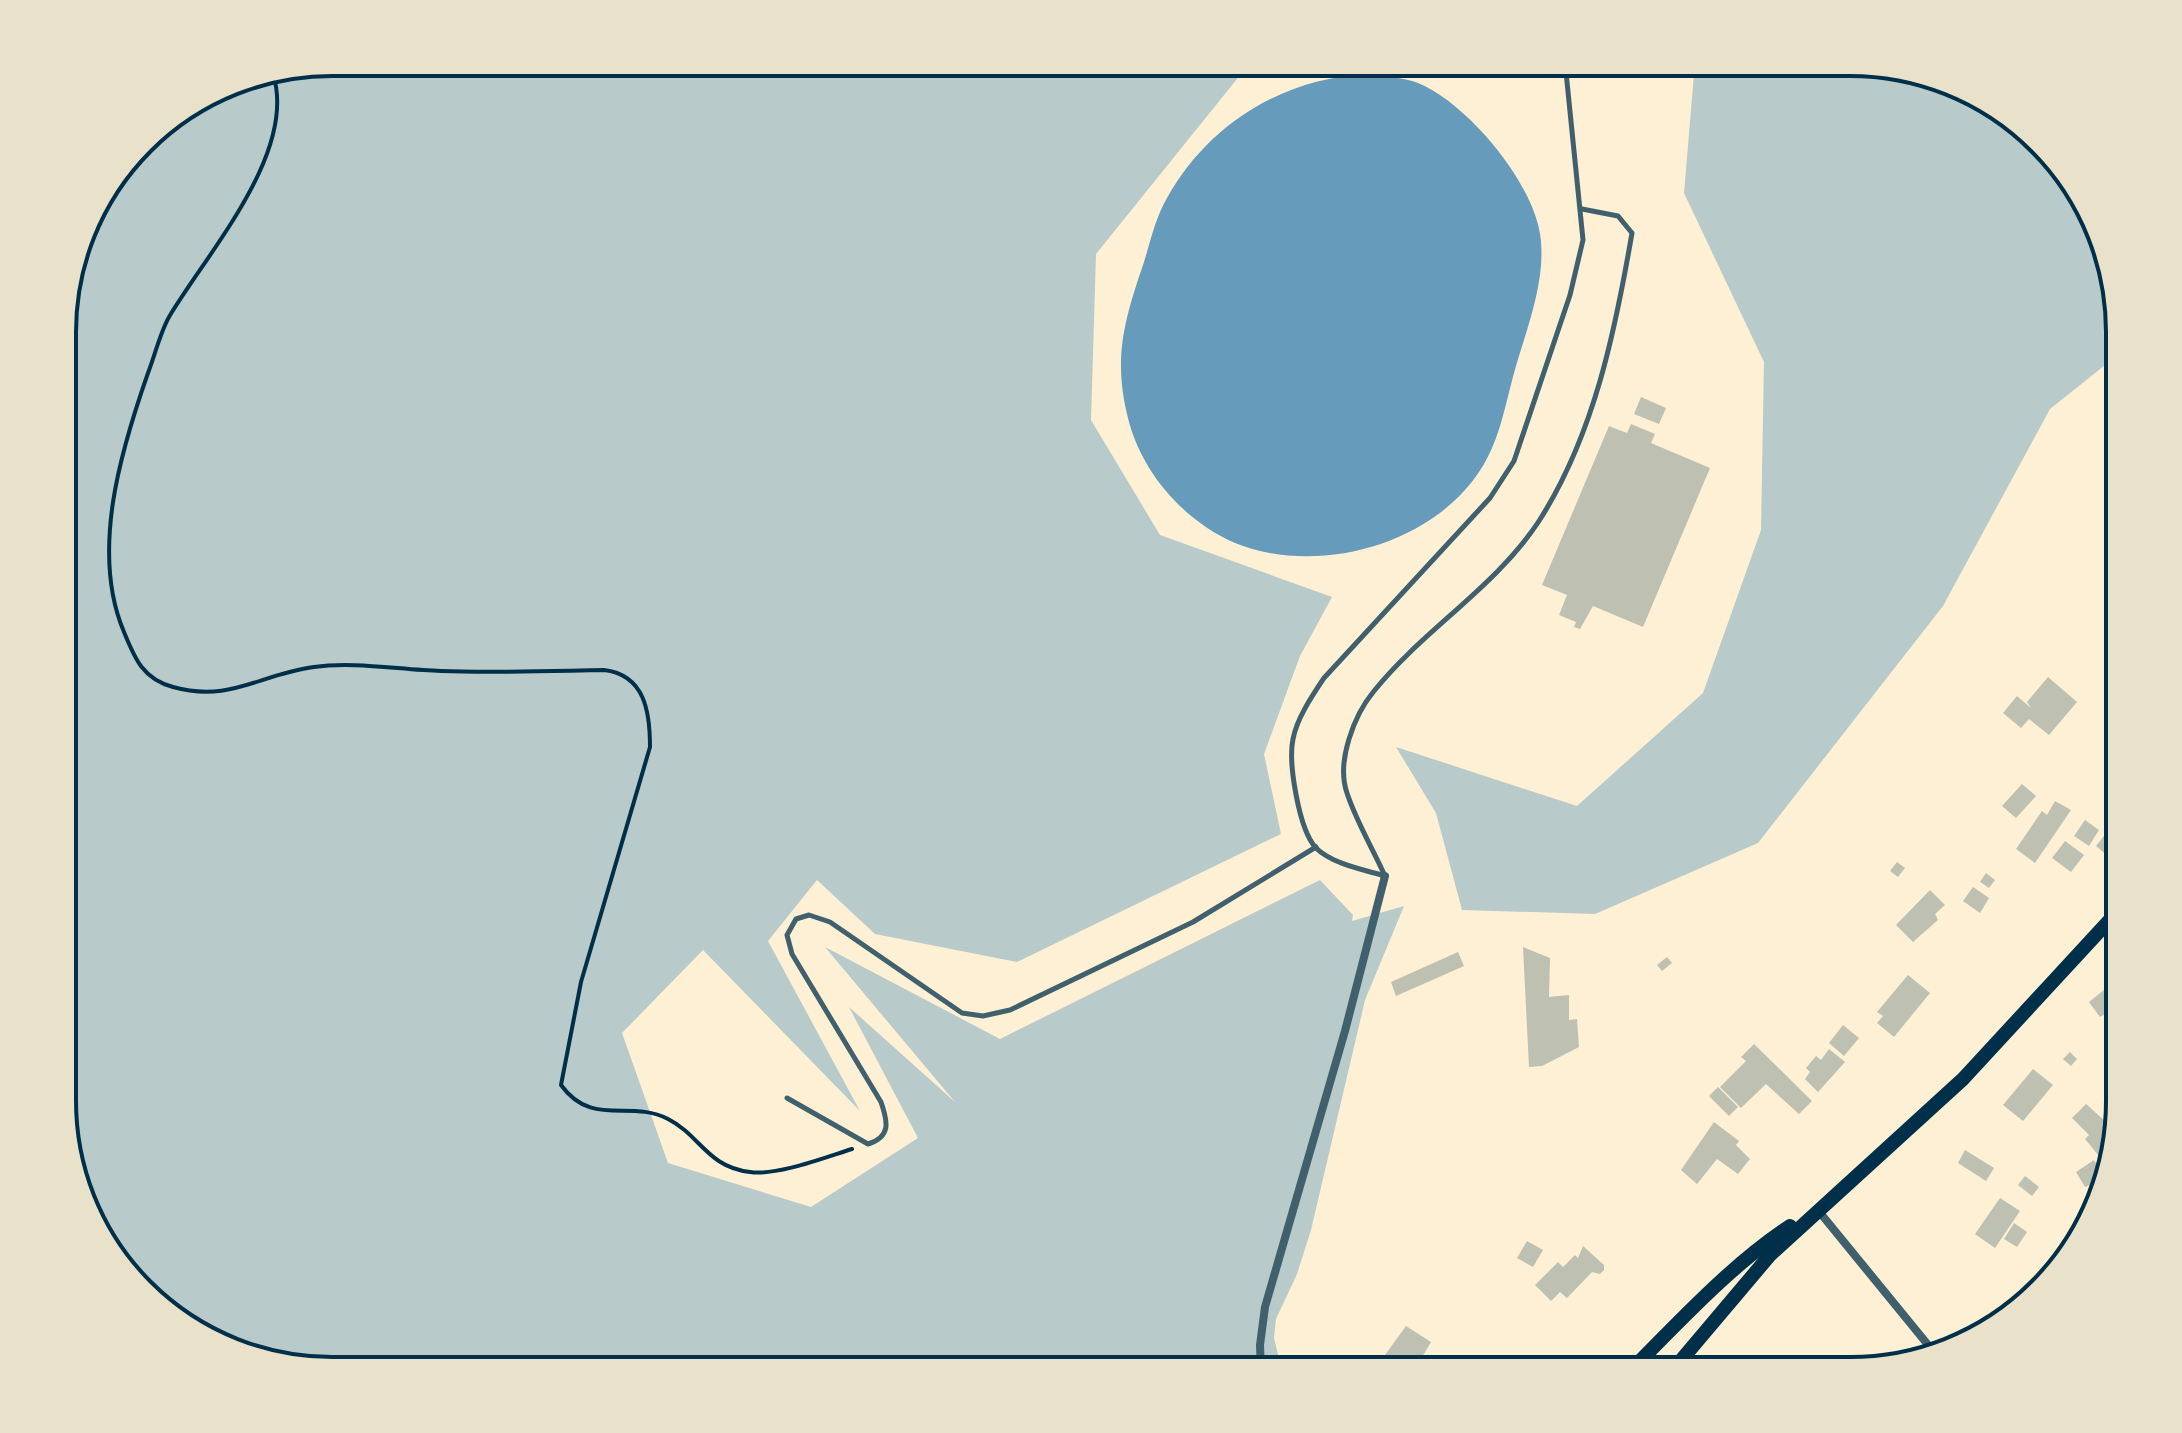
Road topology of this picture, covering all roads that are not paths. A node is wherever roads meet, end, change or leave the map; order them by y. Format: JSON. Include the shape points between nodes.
{"nodes":[{"id":1,"x":1567,"y":76,"type":"edge"},
{"id":2,"x":1582,"y":209,"type":"junction"},
{"id":3,"x":1316,"y":847,"type":"junction"},
{"id":4,"x":1385,"y":876,"type":"junction"},
{"id":5,"x":2105,"y":925,"type":"edge"},
{"id":6,"x":787,"y":1098,"type":"dead end"},
{"id":7,"x":1817,"y":1209,"type":"junction"},
{"id":8,"x":1927,"y":1344,"type":"edge"},
{"id":9,"x":1260,"y":1356,"type":"edge"},
{"id":10,"x":1645,"y":1356,"type":"edge"},
{"id":11,"x":1684,"y":1356,"type":"edge"}],
"edges":[{"from":1,"to":2,"type":"lane"},
{"from":2,"to":3,"type":"lane","via":[[1583,240],[1570,295],[1514,461],[1490,498],[1308,701],[1293,738],[1292,769],[1299,809]]},
{"from":2,"to":4,"type":"lane","via":[[1618,216],[1632,233],[1624,292],[1602,372],[1559,485],[1515,553],[1372,693],[1345,756],[1346,792]]},
{"from":3,"to":4,"type":"lane"},
{"from":3,"to":6,"type":"lane","via":[[1193,922],[1010,1010],[983,1016],[962,1013],[830,922],[809,915],[796,919],[787,935],[792,954],[881,1102],[886,1133],[868,1144]]},
{"from":4,"to":9,"type":"street","via":[[1265,1307]]},
{"from":5,"to":7,"type":"main road","via":[[1963,1079]]},
{"from":7,"to":8,"type":"street"},
{"from":7,"to":10,"type":"main road","via":[[1765,1243]]},
{"from":7,"to":11,"type":"main road"}]}
